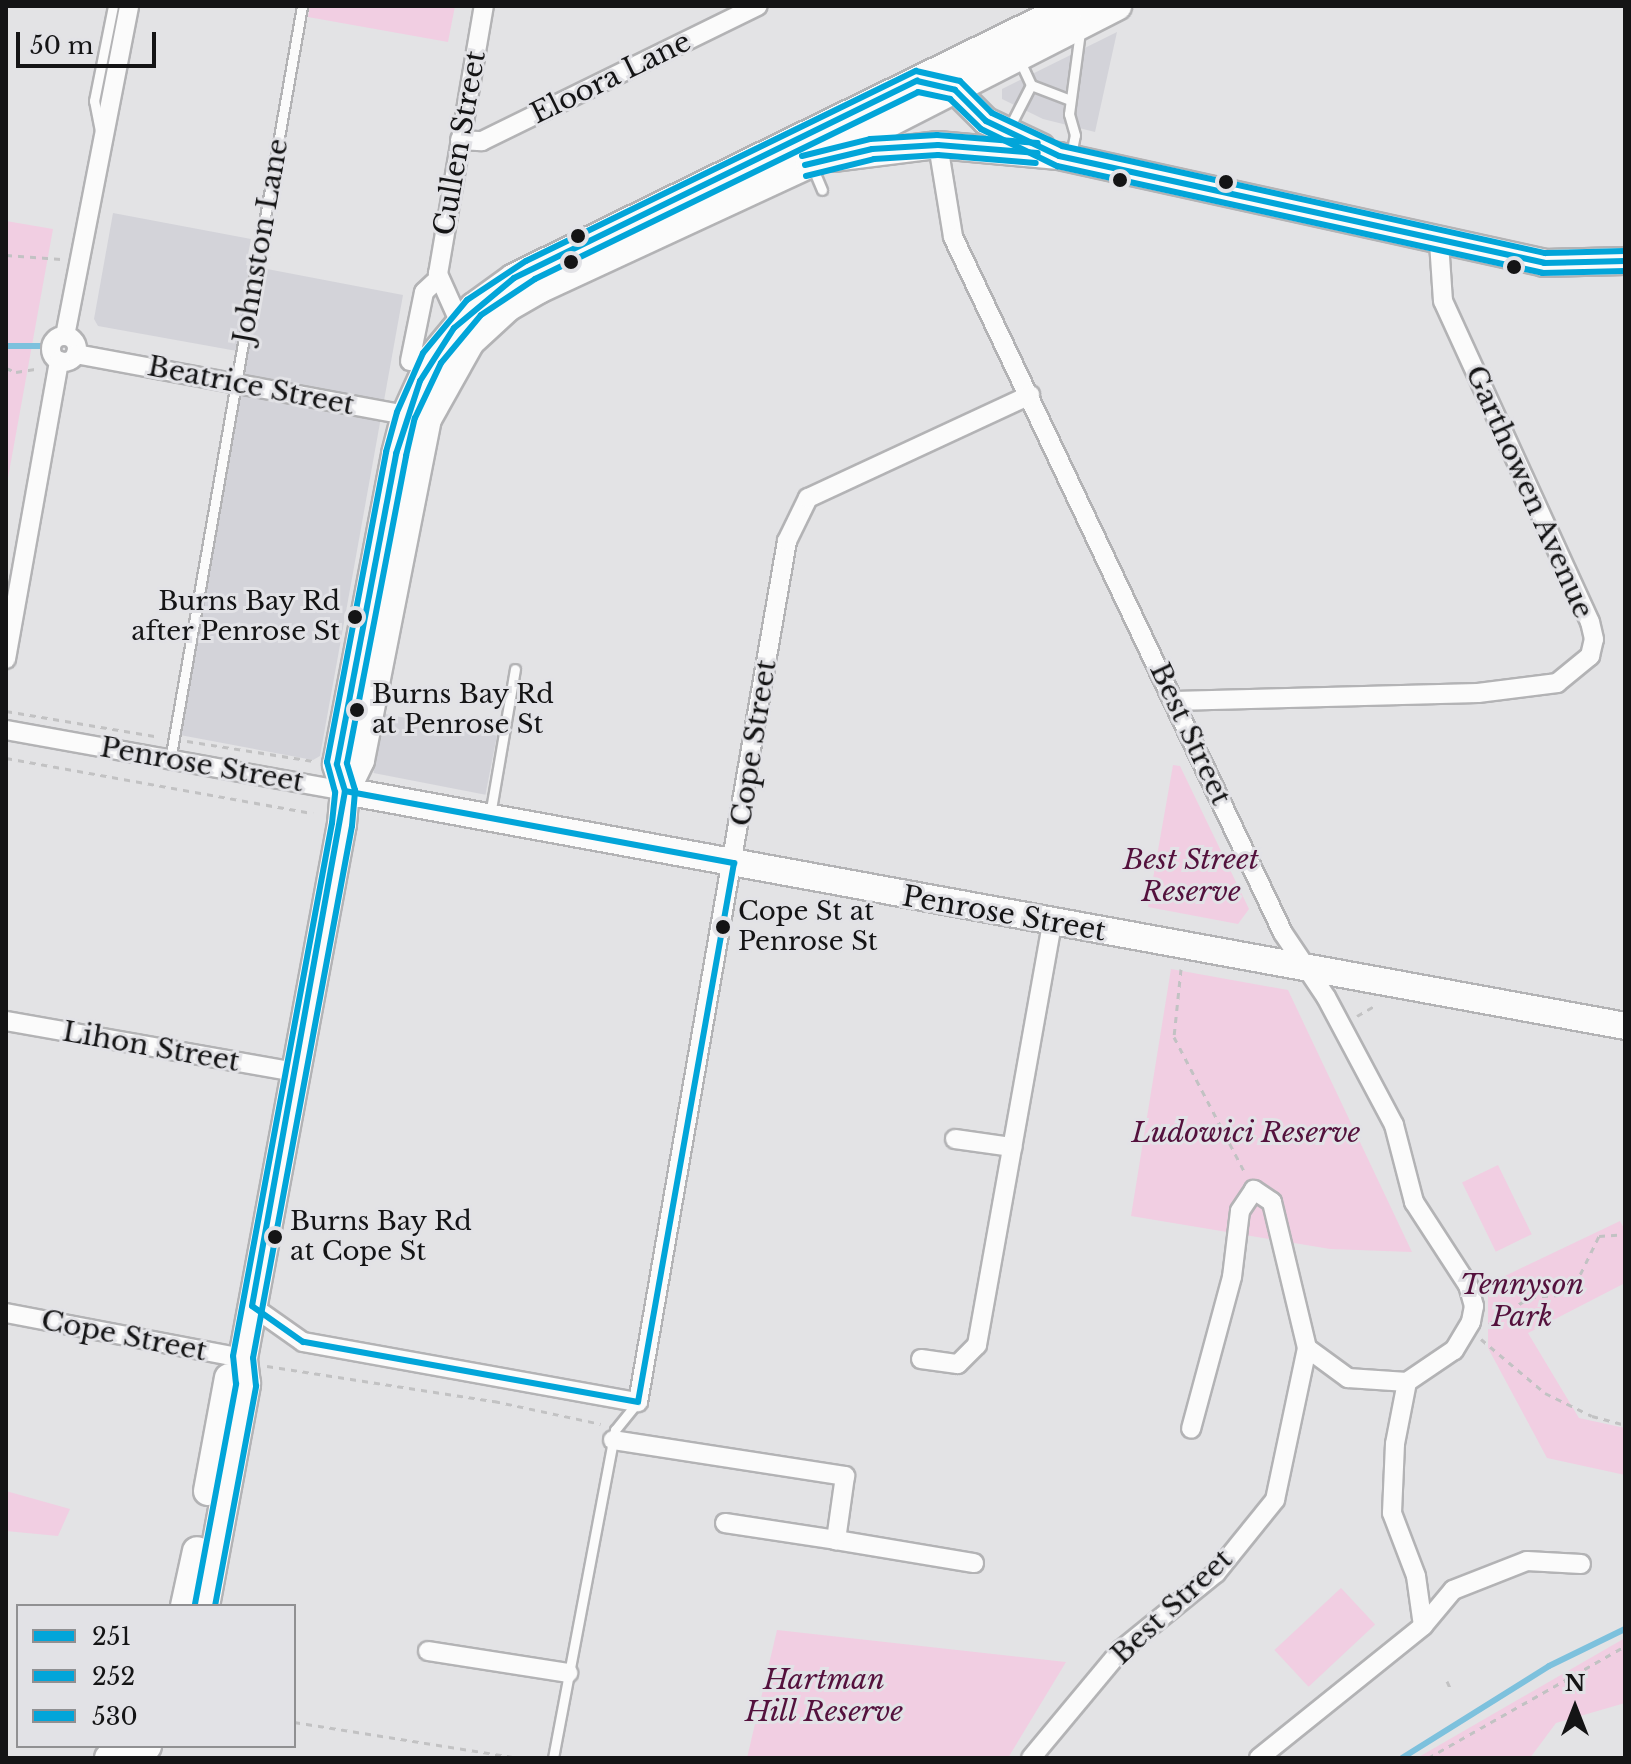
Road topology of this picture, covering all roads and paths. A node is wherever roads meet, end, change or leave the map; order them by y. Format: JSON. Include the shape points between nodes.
{"nodes":[{"id":1,"x":113,"y":6,"type":"edge"},
{"id":2,"x":129,"y":6,"type":"edge"},
{"id":3,"x":302,"y":6,"type":"edge"},
{"id":4,"x":484,"y":6,"type":"edge"},
{"id":5,"x":758,"y":6,"type":"edge"},
{"id":6,"x":1117,"y":6,"type":"edge"},
{"id":7,"x":1076,"y":15,"type":"edge"},
{"id":8,"x":1018,"y":57,"type":"junction"},
{"id":9,"x":917,"y":81,"type":"junction"},
{"id":10,"x":1031,"y":85,"type":"junction"},
{"id":11,"x":955,"y":90,"type":"junction"},
{"id":12,"x":1070,"y":100,"type":"junction"},
{"id":13,"x":1008,"y":131,"type":"junction"},
{"id":14,"x":460,"y":140,"type":"junction"},
{"id":15,"x":938,"y":145,"type":"junction"},
{"id":16,"x":104,"y":150,"type":"junction"},
{"id":17,"x":805,"y":151,"type":"junction"},
{"id":18,"x":1065,"y":157,"type":"junction"},
{"id":19,"x":822,"y":190,"type":"dead end"},
{"id":20,"x":1439,"y":243,"type":"junction"},
{"id":21,"x":6,"y":255,"type":"edge"},
{"id":22,"x":81,"y":261,"type":"junction"},
{"id":23,"x":1625,"y":261,"type":"edge"},
{"id":24,"x":437,"y":280,"type":"junction"},
{"id":25,"x":464,"y":332,"type":"junction"},
{"id":26,"x":65,"y":361,"type":"junction"},
{"id":27,"x":410,"y":361,"type":"dead end"},
{"id":28,"x":6,"y":368,"type":"edge"},
{"id":29,"x":236,"y":383,"type":"junction"},
{"id":30,"x":1030,"y":395,"type":"junction"},
{"id":31,"x":416,"y":417,"type":"junction"},
{"id":32,"x":6,"y":659,"type":"edge"},
{"id":33,"x":515,"y":669,"type":"dead end"},
{"id":34,"x":1174,"y":701,"type":"junction"},
{"id":35,"x":6,"y":730,"type":"edge"},
{"id":36,"x":6,"y":758,"type":"edge"},
{"id":37,"x":170,"y":760,"type":"junction"},
{"id":38,"x":345,"y":791,"type":"junction"},
{"id":39,"x":313,"y":813,"type":"dead end"},
{"id":40,"x":489,"y":818,"type":"junction"},
{"id":41,"x":734,"y":863,"type":"junction"},
{"id":42,"x":1052,"y":924,"type":"junction"},
{"id":43,"x":1306,"y":968,"type":"junction"},
{"id":44,"x":1181,"y":969,"type":"dead end"},
{"id":45,"x":6,"y":1021,"type":"edge"},
{"id":46,"x":1625,"y":1026,"type":"edge"},
{"id":47,"x":296,"y":1072,"type":"junction"},
{"id":48,"x":955,"y":1139,"type":"dead end"},
{"id":49,"x":1012,"y":1147,"type":"junction"},
{"id":50,"x":1254,"y":1190,"type":"junction"},
{"id":51,"x":1625,"y":1234,"type":"edge"},
{"id":52,"x":252,"y":1306,"type":"junction"},
{"id":53,"x":6,"y":1313,"type":"edge"},
{"id":54,"x":1474,"y":1328,"type":"junction"},
{"id":55,"x":1307,"y":1348,"type":"junction"},
{"id":56,"x":921,"y":1359,"type":"dead end"},
{"id":57,"x":253,"y":1362,"type":"junction"},
{"id":58,"x":1407,"y":1382,"type":"junction"},
{"id":59,"x":638,"y":1402,"type":"junction"},
{"id":60,"x":1625,"y":1425,"type":"edge"},
{"id":61,"x":1191,"y":1429,"type":"dead end"},
{"id":62,"x":614,"y":1435,"type":"junction"},
{"id":63,"x":725,"y":1523,"type":"dead end"},
{"id":64,"x":836,"y":1540,"type":"junction"},
{"id":65,"x":974,"y":1563,"type":"dead end"},
{"id":66,"x":1581,"y":1564,"type":"dead end"},
{"id":67,"x":185,"y":1604,"type":"edge"},
{"id":68,"x":205,"y":1604,"type":"edge"},
{"id":69,"x":1423,"y":1626,"type":"junction"},
{"id":70,"x":1625,"y":1646,"type":"edge"},
{"id":71,"x":428,"y":1651,"type":"dead end"},
{"id":72,"x":568,"y":1673,"type":"junction"},
{"id":73,"x":1447,"y":1681,"type":"dead end"},
{"id":74,"x":1451,"y":1690,"type":"dead end"},
{"id":75,"x":296,"y":1722,"type":"edge"},
{"id":76,"x":520,"y":1758,"type":"edge"},
{"id":77,"x":553,"y":1758,"type":"edge"},
{"id":78,"x":1031,"y":1758,"type":"edge"},
{"id":79,"x":1259,"y":1758,"type":"edge"},
{"id":80,"x":1428,"y":1758,"type":"edge"}],
"edges":[{"from":1,"to":16,"type":"lane","via":[[94,101]]},
{"from":2,"to":16,"type":"street"},
{"from":3,"to":29,"type":"lane","name":"Johnston Lane"},
{"from":4,"to":14,"type":"street","name":"Cullen Street"},
{"from":5,"to":14,"type":"street","name":"Eloora Lane","via":[[482,141]]},
{"from":6,"to":7,"type":"main road"},
{"from":7,"to":8,"type":"main road"},
{"from":7,"to":9,"type":"main road"},
{"from":7,"to":12,"type":"lane"},
{"from":8,"to":10,"type":"lane"},
{"from":8,"to":11,"type":"main road"},
{"from":9,"to":11,"type":"main road"},
{"from":9,"to":17,"type":"main road"},
{"from":10,"to":12,"type":"lane"},
{"from":10,"to":13,"type":"lane"},
{"from":11,"to":13,"type":"main road","via":[[970,110]]},
{"from":11,"to":17,"type":"main road"},
{"from":12,"to":18,"type":"lane","via":[[1075,135]]},
{"from":13,"to":18,"type":"main road"},
{"from":14,"to":24,"type":"street","name":"Cullen Street"},
{"from":15,"to":17,"type":"main road"},
{"from":15,"to":18,"type":"main road"},
{"from":15,"to":30,"type":"street","name":"Best Street","via":[[953,237]]},
{"from":16,"to":22,"type":"street"},
{"from":17,"to":19,"type":"lane"},
{"from":17,"to":25,"type":"main road"},
{"from":18,"to":20,"type":"main road"},
{"from":20,"to":23,"type":"main road","via":[[1544,263]]},
{"from":20,"to":34,"type":"street","name":"Garthowen Avenue","via":[[1443,301],[1590,622],[1590,656],[1557,683],[1478,693]]},
{"from":21,"to":22,"type":"path"},
{"from":22,"to":26,"type":"street","via":[[65,336],[74,340]]},
{"from":24,"to":25,"type":"street"},
{"from":24,"to":27,"type":"street","name":"Cullen Street","via":[[424,292]]},
{"from":25,"to":31,"type":"main road"},
{"from":26,"to":28,"type":"path"},
{"from":26,"to":29,"type":"street","name":"Beatrice Street"},
{"from":26,"to":32,"type":"street"},
{"from":29,"to":31,"type":"street","name":"Beatrice Street"},
{"from":29,"to":37,"type":"lane","name":"Johnston Lane"},
{"from":30,"to":34,"type":"street","name":"Best Street"},
{"from":30,"to":41,"type":"street","name":"Cope Street","via":[[808,498],[787,541]]},
{"from":31,"to":38,"type":"main road","via":[[337,764]]},
{"from":33,"to":40,"type":"lane"},
{"from":34,"to":43,"type":"street","name":"Best Street","via":[[1283,933]]},
{"from":35,"to":37,"type":"street","name":"Penrose Street"},
{"from":36,"to":39,"type":"path"},
{"from":37,"to":38,"type":"street","name":"Penrose Street"},
{"from":38,"to":40,"type":"main road","name":"Penrose Street"},
{"from":38,"to":47,"type":"main road"},
{"from":40,"to":41,"type":"main road","name":"Penrose Street"},
{"from":41,"to":42,"type":"main road","name":"Penrose Street"},
{"from":41,"to":59,"type":"street","name":"Cope Street"},
{"from":42,"to":43,"type":"main road","name":"Penrose Street"},
{"from":42,"to":49,"type":"street"},
{"from":43,"to":46,"type":"main road","name":"Penrose Street"},
{"from":43,"to":54,"type":"street","name":"Best Street","via":[[1394,1125],[1414,1202],[1468,1285]]},
{"from":44,"to":50,"type":"path","via":[[1174,1037]]},
{"from":45,"to":47,"type":"street","name":"Lihon Street"},
{"from":47,"to":52,"type":"main road"},
{"from":48,"to":49,"type":"street"},
{"from":49,"to":56,"type":"street","via":[[977,1345],[958,1364]]},
{"from":50,"to":55,"type":"street","name":"Best Street","via":[[1272,1202]]},
{"from":50,"to":61,"type":"street","via":[[1240,1211],[1232,1277]]},
{"from":51,"to":54,"type":"path","via":[[1599,1236],[1575,1285],[1558,1295],[1530,1297]]},
{"from":52,"to":57,"type":"main road"},
{"from":52,"to":59,"type":"street","via":[[303,1342]]},
{"from":53,"to":57,"type":"street","name":"Cope Street"},
{"from":54,"to":58,"type":"street","via":[[1454,1350]]},
{"from":54,"to":60,"type":"path","via":[[1545,1393]]},
{"from":55,"to":58,"type":"street","via":[[1348,1378]]},
{"from":55,"to":78,"type":"street","name":"Best Street","via":[[1275,1500],[1216,1573],[1121,1650]]},
{"from":57,"to":62,"type":"path","via":[[590,1419]]},
{"from":57,"to":67,"type":"main road","via":[[228,1379]]},
{"from":57,"to":68,"type":"main road"},
{"from":58,"to":69,"type":"street","via":[[1395,1444],[1392,1513],[1416,1576]]},
{"from":59,"to":62,"type":"lane"},
{"from":62,"to":64,"type":"street","via":[[845,1476]]},
{"from":62,"to":72,"type":"lane"},
{"from":63,"to":64,"type":"street"},
{"from":64,"to":65,"type":"street"},
{"from":66,"to":69,"type":"street","via":[[1527,1561],[1453,1590]]},
{"from":69,"to":79,"type":"street"},
{"from":70,"to":80,"type":"path"},
{"from":71,"to":72,"type":"street"},
{"from":72,"to":77,"type":"lane"},
{"from":73,"to":74,"type":"path"},
{"from":75,"to":76,"type":"path"}]}
